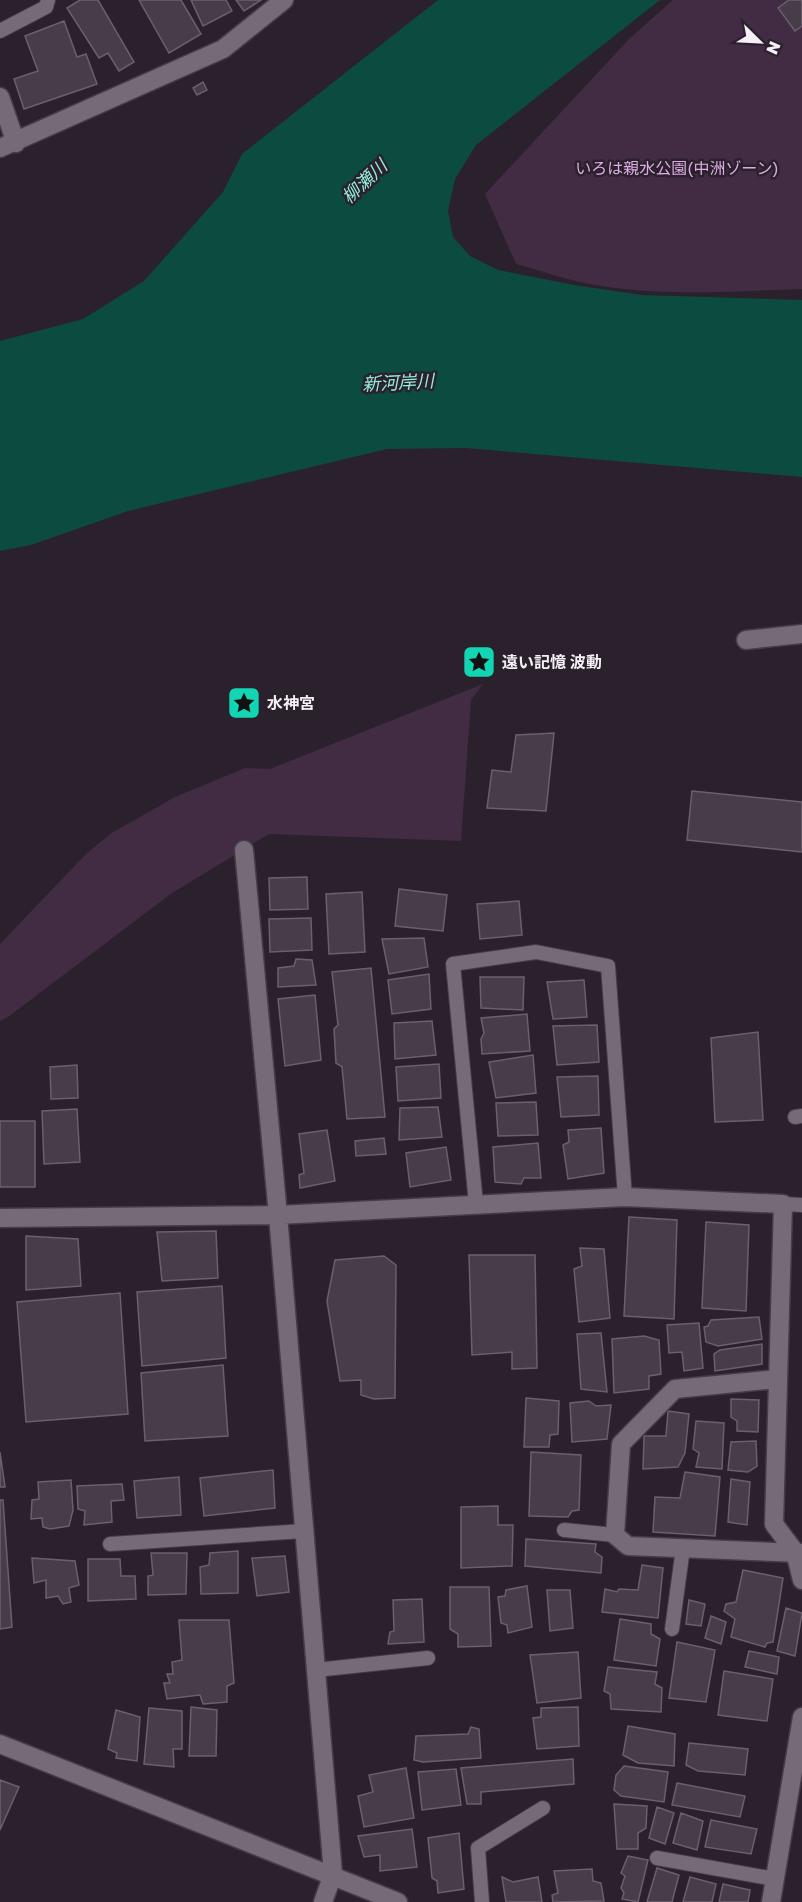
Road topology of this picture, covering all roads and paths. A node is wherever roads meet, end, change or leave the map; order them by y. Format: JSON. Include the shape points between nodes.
{"nodes":[{"id":1,"x":48,"y":0,"type":"edge"},
{"id":2,"x":284,"y":0,"type":"edge"},
{"id":3,"x":0,"y":31,"type":"edge"},
{"id":4,"x":0,"y":97,"type":"edge"},
{"id":5,"x":8,"y":145,"type":"edge"},
{"id":6,"x":802,"y":634,"type":"edge"},
{"id":7,"x":746,"y":640,"type":"dead end"},
{"id":8,"x":244,"y":850,"type":"dead end"},
{"id":9,"x":625,"y":1197,"type":"junction"},
{"id":10,"x":476,"y":1204,"type":"junction"},
{"id":11,"x":783,"y":1204,"type":"junction"},
{"id":12,"x":802,"y":1204,"type":"edge"},
{"id":13,"x":278,"y":1215,"type":"junction"},
{"id":14,"x":0,"y":1218,"type":"edge"},
{"id":15,"x":777,"y":1379,"type":"junction"},
{"id":16,"x":564,"y":1530,"type":"dead end"},
{"id":17,"x":304,"y":1531,"type":"junction"},
{"id":18,"x":615,"y":1535,"type":"junction"},
{"id":19,"x":110,"y":1544,"type":"dead end"},
{"id":20,"x":683,"y":1548,"type":"junction"},
{"id":21,"x":799,"y":1553,"type":"edge"},
{"id":22,"x":802,"y":1580,"type":"edge"},
{"id":23,"x":672,"y":1629,"type":"dead end"},
{"id":24,"x":428,"y":1659,"type":"dead end"},
{"id":25,"x":316,"y":1670,"type":"junction"},
{"id":26,"x":802,"y":1716,"type":"edge"},
{"id":27,"x":0,"y":1744,"type":"edge"},
{"id":28,"x":543,"y":1808,"type":"dead end"},
{"id":29,"x":657,"y":1858,"type":"dead end"},
{"id":30,"x":333,"y":1874,"type":"junction"},
{"id":31,"x":775,"y":1879,"type":"junction"},
{"id":32,"x":323,"y":1902,"type":"edge"},
{"id":33,"x":398,"y":1902,"type":"edge"},
{"id":34,"x":482,"y":1902,"type":"edge"},
{"id":35,"x":771,"y":1902,"type":"edge"}],
"edges":[{"from":1,"to":3,"type":"lane","via":[[46,7]]},
{"from":2,"to":5,"type":"street","via":[[223,49]]},
{"from":4,"to":5,"type":"street"},
{"from":6,"to":7,"type":"street"},
{"from":8,"to":13,"type":"street"},
{"from":9,"to":10,"type":"street"},
{"from":9,"to":10,"type":"lane","via":[[608,966],[536,952],[453,964]]},
{"from":9,"to":11,"type":"street"},
{"from":10,"to":13,"type":"street"},
{"from":11,"to":12,"type":"lane"},
{"from":11,"to":15,"type":"street"},
{"from":13,"to":14,"type":"street"},
{"from":13,"to":17,"type":"street"},
{"from":15,"to":18,"type":"street","via":[[675,1389],[621,1444]]},
{"from":15,"to":21,"type":"street","via":[[774,1524]]},
{"from":16,"to":18,"type":"lane"},
{"from":17,"to":19,"type":"lane"},
{"from":17,"to":25,"type":"street"},
{"from":18,"to":20,"type":"street","via":[[628,1546]]},
{"from":20,"to":21,"type":"street"},
{"from":20,"to":23,"type":"lane"},
{"from":21,"to":22,"type":"street"},
{"from":24,"to":25,"type":"lane"},
{"from":25,"to":30,"type":"street"},
{"from":26,"to":31,"type":"street"},
{"from":27,"to":30,"type":"street"},
{"from":28,"to":34,"type":"lane","via":[[478,1848]]},
{"from":29,"to":31,"type":"lane"},
{"from":30,"to":32,"type":"street"},
{"from":30,"to":33,"type":"street"},
{"from":31,"to":35,"type":"street"}]}
